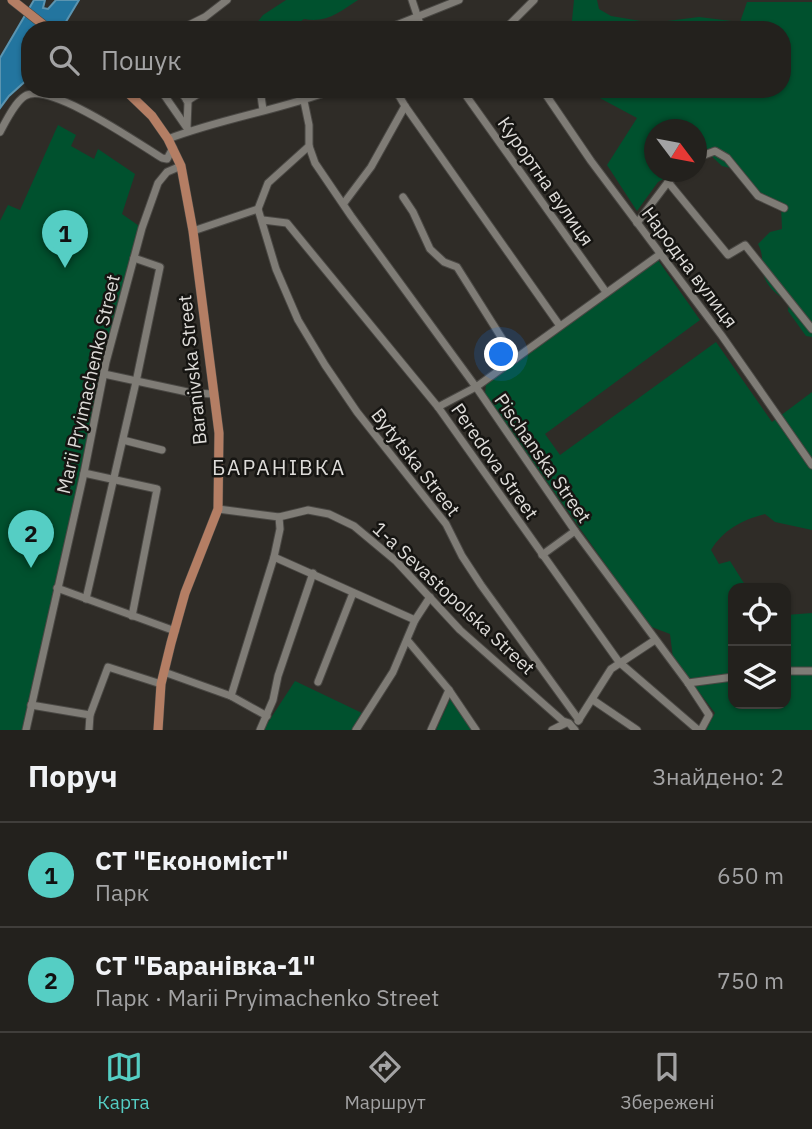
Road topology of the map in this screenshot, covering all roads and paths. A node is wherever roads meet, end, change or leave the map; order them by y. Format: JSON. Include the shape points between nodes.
{"nodes":[{"id":1,"x":12,"y":0,"type":"edge"},
{"id":2,"x":227,"y":0,"type":"edge"},
{"id":3,"x":412,"y":0,"type":"edge"},
{"id":4,"x":459,"y":0,"type":"edge"},
{"id":5,"x":534,"y":0,"type":"edge"},
{"id":6,"x":418,"y":18,"type":"junction"},
{"id":7,"x":39,"y":21,"type":"edge"},
{"id":8,"x":197,"y":21,"type":"edge"},
{"id":9,"x":410,"y":21,"type":"edge"},
{"id":10,"x":419,"y":21,"type":"edge"},
{"id":11,"x":513,"y":21,"type":"edge"},
{"id":12,"x":22,"y":98,"type":"edge"},
{"id":13,"x":50,"y":98,"type":"edge"},
{"id":14,"x":133,"y":98,"type":"edge"},
{"id":15,"x":166,"y":98,"type":"edge"},
{"id":16,"x":185,"y":98,"type":"edge"},
{"id":17,"x":192,"y":98,"type":"edge"},
{"id":18,"x":261,"y":98,"type":"edge"},
{"id":19,"x":308,"y":98,"type":"edge"},
{"id":20,"x":400,"y":98,"type":"edge"},
{"id":21,"x":468,"y":98,"type":"edge"},
{"id":22,"x":548,"y":98,"type":"edge"},
{"id":23,"x":187,"y":101,"type":"junction"},
{"id":24,"x":304,"y":101,"type":"junction"},
{"id":25,"x":404,"y":106,"type":"junction"},
{"id":26,"x":263,"y":110,"type":"junction"},
{"id":27,"x":188,"y":129,"type":"junction"},
{"id":28,"x":0,"y":132,"type":"edge"},
{"id":29,"x":171,"y":143,"type":"junction"},
{"id":30,"x":309,"y":146,"type":"junction"},
{"id":31,"x":707,"y":154,"type":"edge"},
{"id":32,"x":167,"y":159,"type":"junction"},
{"id":33,"x":181,"y":166,"type":"junction"},
{"id":34,"x":668,"y":182,"type":"joint"},
{"id":35,"x":403,"y":197,"type":"dead end"},
{"id":36,"x":344,"y":203,"type":"junction"},
{"id":37,"x":784,"y":208,"type":"dead end"},
{"id":38,"x":258,"y":209,"type":"junction"},
{"id":39,"x":263,"y":220,"type":"junction"},
{"id":40,"x":637,"y":223,"type":"junction"},
{"id":41,"x":193,"y":231,"type":"junction"},
{"id":42,"x":659,"y":255,"type":"junction"},
{"id":43,"x":134,"y":258,"type":"junction"},
{"id":44,"x":606,"y":292,"type":"junction"},
{"id":45,"x":560,"y":326,"type":"junction"},
{"id":46,"x":812,"y":329,"type":"edge"},
{"id":47,"x":515,"y":359,"type":"junction"},
{"id":48,"x":104,"y":374,"type":"junction"},
{"id":49,"x":136,"y":382,"type":"junction"},
{"id":50,"x":475,"y":387,"type":"junction"},
{"id":51,"x":214,"y":394,"type":"junction"},
{"id":52,"x":438,"y":407,"type":"junction"},
{"id":53,"x":123,"y":440,"type":"junction"},
{"id":54,"x":162,"y":450,"type":"dead end"},
{"id":55,"x":812,"y":465,"type":"edge"},
{"id":56,"x":84,"y":473,"type":"junction"},
{"id":57,"x":114,"y":480,"type":"junction"},
{"id":58,"x":218,"y":509,"type":"junction"},
{"id":59,"x":279,"y":517,"type":"junction"},
{"id":60,"x":575,"y":531,"type":"junction"},
{"id":61,"x":542,"y":555,"type":"junction"},
{"id":62,"x":274,"y":557,"type":"junction"},
{"id":63,"x":313,"y":573,"type":"junction"},
{"id":64,"x":57,"y":588,"type":"junction"},
{"id":65,"x":353,"y":593,"type":"junction"},
{"id":66,"x":430,"y":597,"type":"junction"},
{"id":67,"x":86,"y":599,"type":"junction"},
{"id":68,"x":132,"y":616,"type":"junction"},
{"id":69,"x":415,"y":620,"type":"junction"},
{"id":70,"x":175,"y":631,"type":"junction"},
{"id":71,"x":655,"y":640,"type":"junction"},
{"id":72,"x":408,"y":641,"type":"junction"},
{"id":73,"x":619,"y":662,"type":"junction"},
{"id":74,"x":791,"y":671,"type":"edge"},
{"id":75,"x":812,"y":671,"type":"edge"},
{"id":76,"x":164,"y":672,"type":"junction"},
{"id":77,"x":728,"y":678,"type":"edge"},
{"id":78,"x":318,"y":682,"type":"dead end"},
{"id":79,"x":688,"y":683,"type":"junction"},
{"id":80,"x":161,"y":684,"type":"junction"},
{"id":81,"x":449,"y":690,"type":"junction"},
{"id":82,"x":231,"y":696,"type":"junction"},
{"id":83,"x":593,"y":700,"type":"junction"},
{"id":84,"x":31,"y":705,"type":"junction"},
{"id":85,"x":90,"y":715,"type":"junction"},
{"id":86,"x":267,"y":716,"type":"junction"},
{"id":87,"x":579,"y":720,"type":"junction"},
{"id":88,"x":569,"y":723,"type":"junction"},
{"id":89,"x":26,"y":730,"type":"edge"},
{"id":90,"x":89,"y":730,"type":"edge"},
{"id":91,"x":158,"y":730,"type":"edge"},
{"id":92,"x":260,"y":730,"type":"edge"},
{"id":93,"x":356,"y":730,"type":"edge"},
{"id":94,"x":430,"y":730,"type":"edge"},
{"id":95,"x":476,"y":730,"type":"edge"},
{"id":96,"x":552,"y":730,"type":"edge"},
{"id":97,"x":575,"y":730,"type":"edge"},
{"id":98,"x":638,"y":730,"type":"edge"},
{"id":99,"x":700,"y":730,"type":"edge"}],
"edges":[{"from":1,"to":7,"type":"main road"},
{"from":2,"to":8,"type":"street"},
{"from":3,"to":6,"type":"street"},
{"from":4,"to":6,"type":"street"},
{"from":5,"to":11,"type":"street"},
{"from":6,"to":9,"type":"street"},
{"from":6,"to":10,"type":"street"},
{"from":12,"to":28,"type":"street"},
{"from":13,"to":32,"type":"street","via":[[75,105]]},
{"from":14,"to":29,"type":"main road","name":"Baranivska Street"},
{"from":15,"to":27,"type":"street"},
{"from":16,"to":23,"type":"street"},
{"from":17,"to":23,"type":"street"},
{"from":18,"to":26,"type":"street"},
{"from":19,"to":24,"type":"street"},
{"from":20,"to":25,"type":"street"},
{"from":21,"to":44,"type":"street","name":"Курортна вулиця"},
{"from":22,"to":40,"type":"street","name":"Народна вулиця"},
{"from":23,"to":27,"type":"street"},
{"from":24,"to":26,"type":"street"},
{"from":24,"to":30,"type":"street"},
{"from":25,"to":36,"type":"street","via":[[371,167]]},
{"from":25,"to":45,"type":"street"},
{"from":26,"to":27,"type":"street"},
{"from":27,"to":29,"type":"street"},
{"from":29,"to":32,"type":"street"},
{"from":29,"to":33,"type":"main road","name":"Baranivska Street"},
{"from":30,"to":36,"type":"street","name":"Pischanska Street","via":[[315,163]]},
{"from":30,"to":38,"type":"street","via":[[268,183]]},
{"from":31,"to":37,"type":"street","via":[[715,151],[727,158],[758,196]]},
{"from":32,"to":33,"type":"street"},
{"from":33,"to":41,"type":"main road","name":"Baranivska Street"},
{"from":33,"to":43,"type":"street","name":"Marii Pryimachenko Street","via":[[158,183]]},
{"from":34,"to":40,"type":"street"},
{"from":34,"to":46,"type":"street","via":[[728,255],[745,246]]},
{"from":35,"to":47,"type":"street","via":[[430,249],[457,268]]},
{"from":36,"to":50,"type":"street","name":"Pischanska Street"},
{"from":38,"to":39,"type":"street","name":"Bytytska Street"},
{"from":38,"to":41,"type":"street"},
{"from":39,"to":52,"type":"street","name":"Peredova Street","via":[[287,223]]},
{"from":39,"to":87,"type":"street","name":"Bytytska Street","via":[[276,270],[325,365],[446,524],[481,585]]},
{"from":40,"to":42,"type":"street","name":"Народна вулиця"},
{"from":41,"to":51,"type":"main road","name":"Baranivska Street"},
{"from":42,"to":44,"type":"street"},
{"from":42,"to":55,"type":"street","name":"Народна вулиця"},
{"from":43,"to":48,"type":"street","name":"Marii Pryimachenko Street"},
{"from":43,"to":49,"type":"street","via":[[160,267]]},
{"from":44,"to":45,"type":"street"},
{"from":45,"to":47,"type":"street"},
{"from":47,"to":50,"type":"street"},
{"from":48,"to":49,"type":"street"},
{"from":48,"to":56,"type":"street","name":"Marii Pryimachenko Street"},
{"from":49,"to":51,"type":"street"},
{"from":49,"to":53,"type":"street"},
{"from":50,"to":52,"type":"street"},
{"from":50,"to":60,"type":"street","name":"Pischanska Street"},
{"from":51,"to":58,"type":"main road","name":"Baranivska Street","via":[[219,433]]},
{"from":52,"to":61,"type":"street","name":"Peredova Street"},
{"from":53,"to":54,"type":"street"},
{"from":53,"to":57,"type":"street"},
{"from":56,"to":57,"type":"street"},
{"from":56,"to":64,"type":"street","name":"Marii Pryimachenko Street"},
{"from":57,"to":67,"type":"street"},
{"from":57,"to":68,"type":"street","via":[[157,489]]},
{"from":58,"to":59,"type":"street","name":"1-a Sevastopolska Street"},
{"from":58,"to":70,"type":"main road","name":"Baranivska Street"},
{"from":59,"to":62,"type":"street"},
{"from":59,"to":66,"type":"street","name":"1-a Sevastopolska Street","via":[[308,510],[354,526]]},
{"from":60,"to":61,"type":"street"},
{"from":60,"to":71,"type":"street","name":"Pischanska Street"},
{"from":61,"to":73,"type":"street","name":"Peredova Street"},
{"from":62,"to":63,"type":"street"},
{"from":62,"to":82,"type":"street"},
{"from":63,"to":65,"type":"street"},
{"from":63,"to":86,"type":"street"},
{"from":64,"to":67,"type":"street"},
{"from":64,"to":84,"type":"street","name":"Marii Pryimachenko Street"},
{"from":65,"to":69,"type":"street"},
{"from":65,"to":78,"type":"street"},
{"from":66,"to":69,"type":"street"},
{"from":66,"to":88,"type":"street","name":"1-a Sevastopolska Street","via":[[460,630]]},
{"from":67,"to":68,"type":"street"},
{"from":68,"to":70,"type":"street"},
{"from":69,"to":72,"type":"street"},
{"from":70,"to":76,"type":"main road","name":"Baranivska Street"},
{"from":71,"to":73,"type":"street"},
{"from":71,"to":79,"type":"street","name":"Pischanska Street"},
{"from":72,"to":81,"type":"street"},
{"from":72,"to":93,"type":"street"},
{"from":73,"to":83,"type":"street"},
{"from":73,"to":99,"type":"street","name":"Peredova Street"},
{"from":74,"to":75,"type":"street"},
{"from":76,"to":80,"type":"main road","name":"Baranivska Street"},
{"from":76,"to":82,"type":"street"},
{"from":77,"to":79,"type":"street"},
{"from":79,"to":99,"type":"street","name":"Pischanska Street","via":[[709,715]]},
{"from":80,"to":85,"type":"street","via":[[108,667]]},
{"from":80,"to":91,"type":"main road","name":"Baranivska Street"},
{"from":81,"to":94,"type":"street"},
{"from":81,"to":95,"type":"street"},
{"from":82,"to":86,"type":"street"},
{"from":83,"to":87,"type":"street"},
{"from":83,"to":98,"type":"street"},
{"from":84,"to":85,"type":"street"},
{"from":84,"to":89,"type":"street","name":"Marii Pryimachenko Street"},
{"from":85,"to":90,"type":"street"},
{"from":86,"to":92,"type":"street"},
{"from":87,"to":88,"type":"street"},
{"from":88,"to":96,"type":"street"},
{"from":88,"to":97,"type":"street","name":"1-a Sevastopolska Street"}]}
